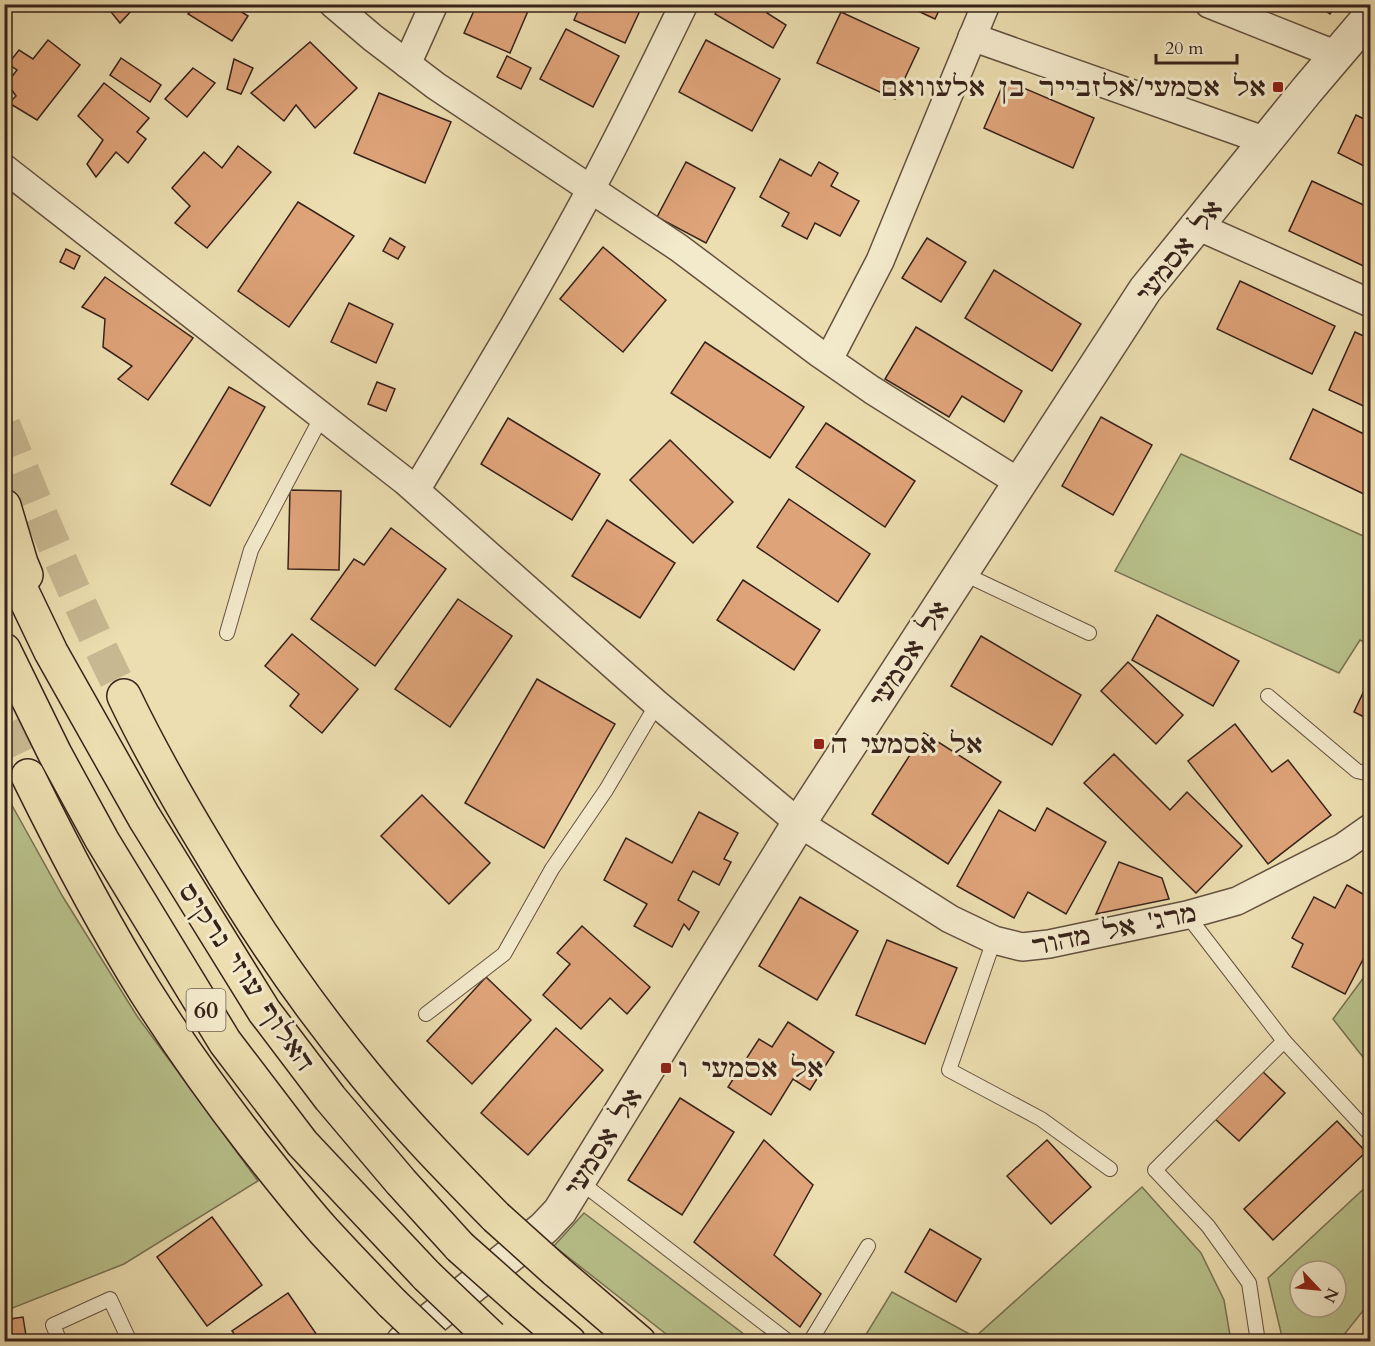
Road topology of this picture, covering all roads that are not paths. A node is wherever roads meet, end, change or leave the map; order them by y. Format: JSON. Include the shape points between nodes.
{"nodes":[{"id":1,"x":333,"y":4,"type":"edge"},
{"id":2,"x":434,"y":4,"type":"edge"},
{"id":3,"x":684,"y":4,"type":"edge"},
{"id":4,"x":986,"y":4,"type":"edge"},
{"id":5,"x":1209,"y":4,"type":"edge"},
{"id":6,"x":1371,"y":16,"type":"edge"},
{"id":7,"x":972,"y":37,"type":"junction"},
{"id":8,"x":1337,"y":55,"type":"junction"},
{"id":9,"x":407,"y":64,"type":"junction"},
{"id":10,"x":1266,"y":141,"type":"junction"},
{"id":11,"x":4,"y":168,"type":"edge"},
{"id":12,"x":591,"y":189,"type":"junction"},
{"id":13,"x":1197,"y":226,"type":"junction"},
{"id":14,"x":1371,"y":303,"type":"edge"},
{"id":15,"x":828,"y":359,"type":"junction"},
{"id":16,"x":322,"y":416,"type":"junction"},
{"id":17,"x":1020,"y":483,"type":"junction"},
{"id":18,"x":416,"y":490,"type":"junction"},
{"id":19,"x":4,"y":506,"type":"edge"},
{"id":20,"x":4,"y":554,"type":"edge"},
{"id":21,"x":962,"y":573,"type":"junction"},
{"id":22,"x":227,"y":633,"type":"dead end"},
{"id":23,"x":1089,"y":633,"type":"dead end"},
{"id":24,"x":4,"y":651,"type":"edge"},
{"id":25,"x":124,"y":696,"type":"tunnel mouth"},
{"id":26,"x":1268,"y":696,"type":"dead end"},
{"id":27,"x":657,"y":704,"type":"junction"},
{"id":28,"x":1371,"y":774,"type":"edge"},
{"id":29,"x":28,"y":776,"type":"tunnel mouth"},
{"id":30,"x":144,"y":817,"type":"junction"},
{"id":31,"x":799,"y":823,"type":"junction"},
{"id":32,"x":1371,"y":828,"type":"edge"},
{"id":33,"x":1187,"y":915,"type":"junction"},
{"id":34,"x":994,"y":940,"type":"junction"},
{"id":35,"x":426,"y":1014,"type":"dead end"},
{"id":36,"x":1284,"y":1041,"type":"junction"},
{"id":37,"x":1371,"y":1134,"type":"edge"},
{"id":38,"x":1110,"y":1169,"type":"dead end"},
{"id":39,"x":579,"y":1181,"type":"junction"},
{"id":40,"x":868,"y":1246,"type":"dead end"},
{"id":41,"x":494,"y":1339,"type":"edge"},
{"id":42,"x":60,"y":1341,"type":"edge"},
{"id":43,"x":130,"y":1341,"type":"edge"},
{"id":44,"x":403,"y":1341,"type":"edge"},
{"id":45,"x":433,"y":1341,"type":"edge"},
{"id":46,"x":569,"y":1341,"type":"edge"},
{"id":47,"x":639,"y":1341,"type":"edge"},
{"id":48,"x":789,"y":1341,"type":"edge"},
{"id":49,"x":810,"y":1341,"type":"edge"},
{"id":50,"x":1258,"y":1341,"type":"edge"}],
"edges":[{"from":1,"to":9,"type":"street"},
{"from":2,"to":9,"type":"street"},
{"from":3,"to":12,"type":"street"},
{"from":4,"to":7,"type":"street"},
{"from":5,"to":8,"type":"street"},
{"from":6,"to":8,"type":"street","name":"אל אסמעי"},
{"from":7,"to":10,"type":"street"},
{"from":7,"to":15,"type":"street","via":[[880,261]]},
{"from":8,"to":10,"type":"street","name":"אל אסמעי"},
{"from":9,"to":12,"type":"street"},
{"from":10,"to":13,"type":"street","name":"אל אסמעי"},
{"from":11,"to":16,"type":"street","name":"מרג' אל מהור"},
{"from":12,"to":15,"type":"street","via":[[680,248]]},
{"from":12,"to":18,"type":"street"},
{"from":13,"to":14,"type":"street"},
{"from":13,"to":17,"type":"street","name":"אל אסמעי","via":[[1145,290]]},
{"from":15,"to":17,"type":"street"},
{"from":16,"to":18,"type":"street","name":"מרג' אל מהור"},
{"from":16,"to":22,"type":"lane","via":[[251,550]]},
{"from":17,"to":21,"type":"street","name":"אל אסמעי"},
{"from":18,"to":27,"type":"street","name":"מרג' אל מהור"},
{"from":19,"to":30,"type":"highway","via":[[21,564]]},
{"from":20,"to":30,"type":"highway","name":"האלוף עוזי נרקיס","number":"60","via":[[51,652]]},
{"from":21,"to":23,"type":"lane"},
{"from":21,"to":31,"type":"street","name":"אל אסמעי"},
{"from":24,"to":41,"type":"highway","name":"האלוף עוזי נרקיס","number":"60","bridge":true,"via":[[102,840],[225,1042],[302,1143],[427,1276]]},
{"from":25,"to":47,"type":"highway","bridge":true,"via":[[181,805],[238,900],[300,990],[373,1084],[432,1153],[496,1216]]},
{"from":26,"to":28,"type":"lane","via":[[1357,771]]},
{"from":27,"to":31,"type":"street","name":"מרג' אל מהור"},
{"from":27,"to":35,"type":"lane","via":[[606,790],[552,869],[504,954]]},
{"from":29,"to":45,"type":"highway","bridge":true,"via":[[106,927],[186,1053],[323,1229]]},
{"from":30,"to":46,"type":"highway","name":"האלוף עוזי נרקיס","number":"60","bridge":true,"via":[[264,1011],[330,1098],[460,1247]]},
{"from":31,"to":34,"type":"street","name":"מרג' אל מהור","via":[[950,919]]},
{"from":31,"to":39,"type":"street","name":"אל אסמעי"},
{"from":32,"to":33,"type":"street","name":"מרג' אל מהור","via":[[1343,847],[1237,901]]},
{"from":33,"to":34,"type":"street","name":"מרג' אל מהור","via":[[1049,944],[1022,947]]},
{"from":33,"to":36,"type":"lane"},
{"from":34,"to":38,"type":"lane","via":[[949,1070],[1041,1119]]},
{"from":36,"to":37,"type":"lane"},
{"from":36,"to":50,"type":"lane","via":[[1155,1170],[1208,1226],[1249,1283]]},
{"from":39,"to":44,"type":"street","name":"אל אסמעי","via":[[560,1211],[544,1227]]},
{"from":39,"to":48,"type":"lane"},
{"from":40,"to":49,"type":"lane"},
{"from":42,"to":43,"type":"lane","via":[[53,1325],[110,1299]]}]}
